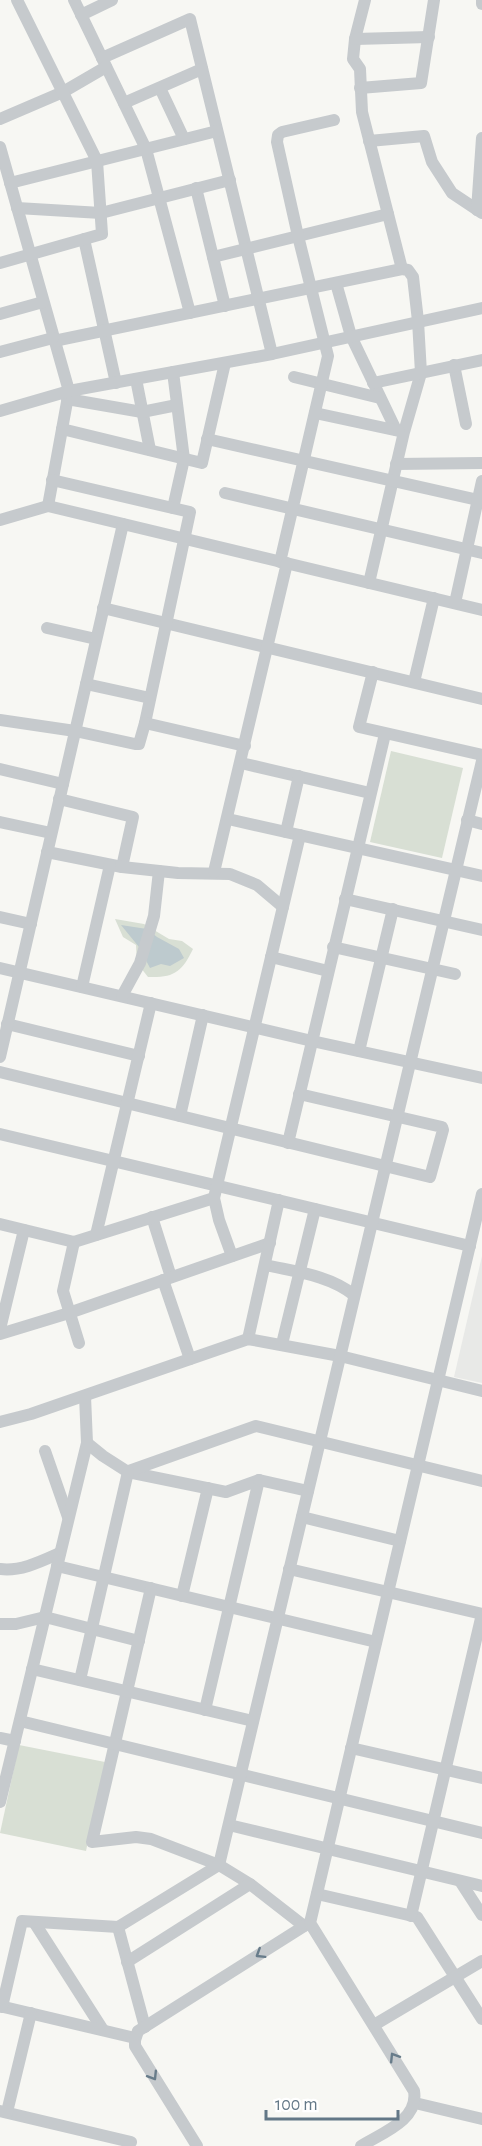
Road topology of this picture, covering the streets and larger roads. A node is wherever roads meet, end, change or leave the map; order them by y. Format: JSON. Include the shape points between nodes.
{"nodes":[{"id":1,"x":17,"y":0,"type":"edge"},
{"id":2,"x":74,"y":0,"type":"edge"},
{"id":3,"x":112,"y":0,"type":"edge"},
{"id":4,"x":364,"y":0,"type":"edge"},
{"id":5,"x":434,"y":0,"type":"edge"},
{"id":6,"x":81,"y":15,"type":"junction"},
{"id":7,"x":429,"y":37,"type":"junction"},
{"id":8,"x":355,"y":39,"type":"junction"},
{"id":9,"x":104,"y":62,"type":"junction"},
{"id":10,"x":202,"y":69,"type":"junction"},
{"id":11,"x":160,"y":88,"type":"junction"},
{"id":12,"x":360,"y":88,"type":"junction"},
{"id":13,"x":63,"y":92,"type":"junction"},
{"id":14,"x":124,"y":104,"type":"junction"},
{"id":15,"x":0,"y":119,"type":"edge"},
{"id":16,"x":334,"y":120,"type":"dead end"},
{"id":17,"x":217,"y":130,"type":"junction"},
{"id":18,"x":482,"y":138,"type":"edge"},
{"id":19,"x":184,"y":139,"type":"junction"},
{"id":20,"x":369,"y":141,"type":"junction"},
{"id":21,"x":0,"y":147,"type":"edge"},
{"id":22,"x":146,"y":149,"type":"junction"},
{"id":23,"x":97,"y":161,"type":"junction"},
{"id":24,"x":230,"y":180,"type":"junction"},
{"id":25,"x":10,"y":183,"type":"junction"},
{"id":26,"x":196,"y":189,"type":"junction"},
{"id":27,"x":159,"y":198,"type":"junction"},
{"id":28,"x":17,"y":208,"type":"junction"},
{"id":29,"x":480,"y":212,"type":"edge"},
{"id":30,"x":101,"y":213,"type":"junction"},
{"id":31,"x":388,"y":214,"type":"junction"},
{"id":32,"x":298,"y":236,"type":"junction"},
{"id":33,"x":84,"y":240,"type":"junction"},
{"id":34,"x":246,"y":249,"type":"junction"},
{"id":35,"x":30,"y":255,"type":"junction"},
{"id":36,"x":213,"y":257,"type":"junction"},
{"id":37,"x":0,"y":263,"type":"edge"},
{"id":38,"x":402,"y":269,"type":"junction"},
{"id":39,"x":336,"y":283,"type":"junction"},
{"id":40,"x":311,"y":288,"type":"junction"},
{"id":41,"x":259,"y":299,"type":"junction"},
{"id":42,"x":43,"y":302,"type":"junction"},
{"id":43,"x":225,"y":306,"type":"junction"},
{"id":44,"x":482,"y":308,"type":"edge"},
{"id":45,"x":190,"y":313,"type":"junction"},
{"id":46,"x":0,"y":314,"type":"edge"},
{"id":47,"x":418,"y":321,"type":"junction"},
{"id":48,"x":104,"y":330,"type":"junction"},
{"id":49,"x":351,"y":336,"type":"junction"},
{"id":50,"x":54,"y":339,"type":"junction"},
{"id":51,"x":324,"y":342,"type":"junction"},
{"id":52,"x":0,"y":352,"type":"edge"},
{"id":53,"x":272,"y":354,"type":"junction"},
{"id":54,"x":482,"y":360,"type":"edge"},
{"id":55,"x":225,"y":363,"type":"junction"},
{"id":56,"x":454,"y":366,"type":"junction"},
{"id":57,"x":173,"y":372,"type":"junction"},
{"id":58,"x":421,"y":373,"type":"junction"},
{"id":59,"x":294,"y":377,"type":"dead end"},
{"id":60,"x":136,"y":379,"type":"junction"},
{"id":61,"x":116,"y":383,"type":"junction"},
{"id":62,"x":373,"y":383,"type":"junction"},
{"id":63,"x":322,"y":384,"type":"junction"},
{"id":64,"x":68,"y":395,"type":"junction"},
{"id":65,"x":380,"y":398,"type":"junction"},
{"id":66,"x":177,"y":405,"type":"junction"},
{"id":67,"x":0,"y":411,"type":"edge"},
{"id":68,"x":142,"y":412,"type":"junction"},
{"id":69,"x":315,"y":413,"type":"junction"},
{"id":70,"x":466,"y":424,"type":"dead end"},
{"id":71,"x":62,"y":429,"type":"junction"},
{"id":72,"x":400,"y":431,"type":"junction"},
{"id":73,"x":207,"y":439,"type":"junction"},
{"id":74,"x":150,"y":450,"type":"junction"},
{"id":75,"x":184,"y":459,"type":"junction"},
{"id":76,"x":304,"y":461,"type":"junction"},
{"id":77,"x":482,"y":463,"type":"edge"},
{"id":78,"x":396,"y":464,"type":"junction"},
{"id":79,"x":52,"y":480,"type":"junction"},
{"id":80,"x":392,"y":481,"type":"junction"},
{"id":81,"x":482,"y":482,"type":"edge"},
{"id":82,"x":225,"y":493,"type":"dead end"},
{"id":83,"x":480,"y":501,"type":"edge"},
{"id":84,"x":48,"y":506,"type":"junction"},
{"id":85,"x":173,"y":508,"type":"junction"},
{"id":86,"x":292,"y":509,"type":"junction"},
{"id":87,"x":0,"y":520,"type":"edge"},
{"id":88,"x":123,"y":524,"type":"junction"},
{"id":89,"x":381,"y":530,"type":"junction"},
{"id":90,"x":184,"y":539,"type":"junction"},
{"id":91,"x":467,"y":549,"type":"junction"},
{"id":92,"x":482,"y":553,"type":"edge"},
{"id":93,"x":284,"y":562,"type":"junction"},
{"id":94,"x":369,"y":583,"type":"junction"},
{"id":95,"x":434,"y":598,"type":"junction"},
{"id":96,"x":455,"y":603,"type":"junction"},
{"id":97,"x":104,"y":608,"type":"junction"},
{"id":98,"x":482,"y":610,"type":"edge"},
{"id":99,"x":166,"y":622,"type":"junction"},
{"id":100,"x":47,"y":628,"type":"dead end"},
{"id":101,"x":96,"y":639,"type":"junction"},
{"id":102,"x":268,"y":647,"type":"junction"},
{"id":103,"x":373,"y":672,"type":"junction"},
{"id":104,"x":414,"y":682,"type":"junction"},
{"id":105,"x":86,"y":684,"type":"junction"},
{"id":106,"x":150,"y":698,"type":"junction"},
{"id":107,"x":482,"y":699,"type":"edge"},
{"id":108,"x":0,"y":720,"type":"edge"},
{"id":109,"x":145,"y":723,"type":"junction"},
{"id":110,"x":75,"y":730,"type":"junction"},
{"id":111,"x":385,"y":734,"type":"junction"},
{"id":112,"x":245,"y":746,"type":"junction"},
{"id":113,"x":482,"y":755,"type":"edge"},
{"id":114,"x":482,"y":761,"type":"edge"},
{"id":115,"x":241,"y":763,"type":"junction"},
{"id":116,"x":0,"y":769,"type":"edge"},
{"id":117,"x":299,"y":776,"type":"junction"},
{"id":118,"x":63,"y":784,"type":"junction"},
{"id":119,"x":370,"y":793,"type":"junction"},
{"id":120,"x":59,"y":800,"type":"junction"},
{"id":121,"x":228,"y":819,"type":"junction"},
{"id":122,"x":467,"y":820,"type":"junction"},
{"id":123,"x":0,"y":822,"type":"edge"},
{"id":124,"x":482,"y":824,"type":"edge"},
{"id":125,"x":286,"y":832,"type":"junction"},
{"id":126,"x":51,"y":833,"type":"junction"},
{"id":127,"x":300,"y":835,"type":"junction"},
{"id":128,"x":357,"y":848,"type":"junction"},
{"id":129,"x":47,"y":852,"type":"junction"},
{"id":130,"x":116,"y":866,"type":"junction"},
{"id":131,"x":455,"y":870,"type":"junction"},
{"id":132,"x":159,"y":871,"type":"junction"},
{"id":133,"x":214,"y":872,"type":"junction"},
{"id":134,"x":482,"y":876,"type":"edge"},
{"id":135,"x":345,"y":899,"type":"junction"},
{"id":136,"x":283,"y":907,"type":"junction"},
{"id":137,"x":393,"y":909,"type":"junction"},
{"id":138,"x":0,"y":917,"type":"edge"},
{"id":139,"x":443,"y":921,"type":"junction"},
{"id":140,"x":31,"y":924,"type":"junction"},
{"id":141,"x":482,"y":930,"type":"edge"},
{"id":142,"x":333,"y":948,"type":"junction"},
{"id":143,"x":271,"y":957,"type":"junction"},
{"id":144,"x":381,"y":958,"type":"junction"},
{"id":145,"x":0,"y":968,"type":"edge"},
{"id":146,"x":432,"y":970,"type":"junction"},
{"id":147,"x":328,"y":971,"type":"junction"},
{"id":148,"x":20,"y":973,"type":"junction"},
{"id":149,"x":455,"y":974,"type":"dead end"},
{"id":150,"x":82,"y":987,"type":"junction"},
{"id":151,"x":122,"y":996,"type":"junction"},
{"id":152,"x":151,"y":1003,"type":"junction"},
{"id":153,"x":203,"y":1015,"type":"junction"},
{"id":154,"x":8,"y":1024,"type":"junction"},
{"id":155,"x":254,"y":1027,"type":"junction"},
{"id":156,"x":312,"y":1041,"type":"junction"},
{"id":157,"x":358,"y":1051,"type":"junction"},
{"id":158,"x":138,"y":1056,"type":"junction"},
{"id":159,"x":0,"y":1057,"type":"edge"},
{"id":160,"x":410,"y":1063,"type":"junction"},
{"id":161,"x":0,"y":1072,"type":"edge"},
{"id":162,"x":482,"y":1078,"type":"edge"},
{"id":163,"x":299,"y":1094,"type":"junction"},
{"id":164,"x":127,"y":1103,"type":"junction"},
{"id":165,"x":180,"y":1116,"type":"junction"},
{"id":166,"x":397,"y":1116,"type":"junction"},
{"id":167,"x":230,"y":1128,"type":"junction"},
{"id":168,"x":0,"y":1134,"type":"edge"},
{"id":169,"x":288,"y":1143,"type":"junction"},
{"id":170,"x":113,"y":1161,"type":"junction"},
{"id":171,"x":385,"y":1167,"type":"junction"},
{"id":172,"x":215,"y":1192,"type":"junction"},
{"id":173,"x":482,"y":1194,"type":"edge"},
{"id":174,"x":279,"y":1200,"type":"junction"},
{"id":175,"x":315,"y":1209,"type":"junction"},
{"id":176,"x":152,"y":1217,"type":"junction"},
{"id":177,"x":372,"y":1223,"type":"junction"},
{"id":178,"x":0,"y":1224,"type":"edge"},
{"id":179,"x":24,"y":1230,"type":"junction"},
{"id":180,"x":96,"y":1235,"type":"junction"},
{"id":181,"x":74,"y":1242,"type":"junction"},
{"id":182,"x":270,"y":1243,"type":"junction"},
{"id":183,"x":470,"y":1246,"type":"junction"},
{"id":184,"x":232,"y":1256,"type":"junction"},
{"id":185,"x":265,"y":1265,"type":"junction"},
{"id":186,"x":299,"y":1273,"type":"junction"},
{"id":187,"x":167,"y":1279,"type":"junction"},
{"id":188,"x":354,"y":1295,"type":"junction"},
{"id":189,"x":69,"y":1313,"type":"junction"},
{"id":190,"x":0,"y":1329,"type":"edge"},
{"id":191,"x":0,"y":1334,"type":"edge"},
{"id":192,"x":248,"y":1339,"type":"junction"},
{"id":193,"x":79,"y":1343,"type":"dead end"},
{"id":194,"x":282,"y":1344,"type":"junction"},
{"id":195,"x":340,"y":1356,"type":"junction"},
{"id":196,"x":190,"y":1359,"type":"junction"},
{"id":197,"x":438,"y":1381,"type":"junction"},
{"id":198,"x":482,"y":1391,"type":"edge"},
{"id":199,"x":85,"y":1396,"type":"junction"},
{"id":200,"x":0,"y":1422,"type":"edge"},
{"id":201,"x":320,"y":1441,"type":"junction"},
{"id":202,"x":87,"y":1443,"type":"junction"},
{"id":203,"x":45,"y":1451,"type":"dead end"},
{"id":204,"x":418,"y":1465,"type":"junction"},
{"id":205,"x":128,"y":1472,"type":"junction"},
{"id":206,"x":260,"y":1480,"type":"junction"},
{"id":207,"x":482,"y":1481,"type":"edge"},
{"id":208,"x":208,"y":1488,"type":"junction"},
{"id":209,"x":308,"y":1491,"type":"junction"},
{"id":210,"x":302,"y":1517,"type":"junction"},
{"id":211,"x":69,"y":1518,"type":"junction"},
{"id":212,"x":400,"y":1541,"type":"junction"},
{"id":213,"x":60,"y":1553,"type":"junction"},
{"id":214,"x":57,"y":1566,"type":"junction"},
{"id":215,"x":0,"y":1569,"type":"edge"},
{"id":216,"x":289,"y":1569,"type":"junction"},
{"id":217,"x":104,"y":1577,"type":"junction"},
{"id":218,"x":151,"y":1588,"type":"junction"},
{"id":219,"x":388,"y":1592,"type":"junction"},
{"id":220,"x":182,"y":1596,"type":"junction"},
{"id":221,"x":230,"y":1607,"type":"junction"},
{"id":222,"x":482,"y":1614,"type":"edge"},
{"id":223,"x":45,"y":1617,"type":"junction"},
{"id":224,"x":278,"y":1618,"type":"junction"},
{"id":225,"x":0,"y":1624,"type":"edge"},
{"id":226,"x":92,"y":1629,"type":"junction"},
{"id":227,"x":139,"y":1641,"type":"junction"},
{"id":228,"x":376,"y":1642,"type":"junction"},
{"id":229,"x":32,"y":1669,"type":"junction"},
{"id":230,"x":469,"y":1670,"type":"junction"},
{"id":231,"x":482,"y":1672,"type":"edge"},
{"id":232,"x":80,"y":1680,"type":"junction"},
{"id":233,"x":127,"y":1691,"type":"junction"},
{"id":234,"x":205,"y":1710,"type":"junction"},
{"id":235,"x":253,"y":1721,"type":"junction"},
{"id":236,"x":20,"y":1722,"type":"junction"},
{"id":237,"x":0,"y":1738,"type":"edge"},
{"id":238,"x":15,"y":1741,"type":"junction"},
{"id":239,"x":115,"y":1744,"type":"junction"},
{"id":240,"x":351,"y":1748,"type":"junction"},
{"id":241,"x":445,"y":1770,"type":"junction"},
{"id":242,"x":241,"y":1775,"type":"junction"},
{"id":243,"x":482,"y":1778,"type":"edge"},
{"id":244,"x":339,"y":1798,"type":"junction"},
{"id":245,"x":0,"y":1802,"type":"edge"},
{"id":246,"x":433,"y":1821,"type":"junction"},
{"id":247,"x":229,"y":1825,"type":"junction"},
{"id":248,"x":482,"y":1833,"type":"edge"},
{"id":249,"x":328,"y":1849,"type":"junction"},
{"id":250,"x":219,"y":1865,"type":"junction"},
{"id":251,"x":421,"y":1872,"type":"junction"},
{"id":252,"x":460,"y":1881,"type":"junction"},
{"id":253,"x":250,"y":1884,"type":"junction"},
{"id":254,"x":482,"y":1886,"type":"edge"},
{"id":255,"x":317,"y":1894,"type":"junction"},
{"id":256,"x":411,"y":1916,"type":"junction"},
{"id":257,"x":482,"y":1916,"type":"edge"},
{"id":258,"x":34,"y":1922,"type":"junction"},
{"id":259,"x":307,"y":1924,"type":"junction"},
{"id":260,"x":118,"y":1927,"type":"junction"},
{"id":261,"x":482,"y":1960,"type":"edge"},
{"id":262,"x":127,"y":1962,"type":"junction"},
{"id":263,"x":455,"y":1977,"type":"junction"},
{"id":264,"x":1,"y":2006,"type":"edge"},
{"id":265,"x":31,"y":2013,"type":"junction"},
{"id":266,"x":482,"y":2019,"type":"edge"},
{"id":267,"x":374,"y":2025,"type":"junction"},
{"id":268,"x":145,"y":2027,"type":"junction"},
{"id":269,"x":103,"y":2030,"type":"junction"},
{"id":270,"x":135,"y":2038,"type":"junction"},
{"id":271,"x":415,"y":2103,"type":"junction"},
{"id":272,"x":3,"y":2112,"type":"edge"},
{"id":273,"x":482,"y":2118,"type":"edge"},
{"id":274,"x":131,"y":2142,"type":"dead end"},
{"id":275,"x":197,"y":2146,"type":"edge"},
{"id":276,"x":361,"y":2146,"type":"edge"}],
"edges":[{"from":1,"to":13,"type":"street"},
{"from":2,"to":6,"type":"street"},
{"from":3,"to":6,"type":"street"},
{"from":4,"to":8,"type":"street"},
{"from":5,"to":7,"type":"street"},
{"from":6,"to":9,"type":"street"},
{"from":7,"to":8,"type":"street"},
{"from":7,"to":12,"type":"street","via":[[421,83]]},
{"from":8,"to":12,"type":"street","via":[[353,59],[360,69]]},
{"from":9,"to":10,"type":"street","via":[[190,19]]},
{"from":9,"to":13,"type":"street"},
{"from":9,"to":14,"type":"street"},
{"from":10,"to":11,"type":"street"},
{"from":10,"to":17,"type":"street"},
{"from":11,"to":14,"type":"street"},
{"from":11,"to":19,"type":"street"},
{"from":12,"to":20,"type":"street"},
{"from":13,"to":15,"type":"street"},
{"from":13,"to":23,"type":"street"},
{"from":14,"to":22,"type":"street"},
{"from":16,"to":32,"type":"street","via":[[278,135]]},
{"from":17,"to":19,"type":"street"},
{"from":17,"to":24,"type":"street"},
{"from":18,"to":29,"type":"street"},
{"from":19,"to":22,"type":"street"},
{"from":20,"to":29,"type":"street","via":[[424,136],[432,162],[452,193]]},
{"from":20,"to":31,"type":"street"},
{"from":21,"to":25,"type":"street"},
{"from":22,"to":23,"type":"street"},
{"from":22,"to":27,"type":"street"},
{"from":23,"to":25,"type":"street"},
{"from":23,"to":30,"type":"street"},
{"from":24,"to":26,"type":"street"},
{"from":24,"to":34,"type":"street"},
{"from":25,"to":28,"type":"street"},
{"from":26,"to":27,"type":"street"},
{"from":26,"to":36,"type":"street"},
{"from":27,"to":30,"type":"street"},
{"from":27,"to":45,"type":"street"},
{"from":28,"to":30,"type":"street"},
{"from":28,"to":35,"type":"street"},
{"from":30,"to":33,"type":"street","via":[[102,234]]},
{"from":31,"to":32,"type":"street"},
{"from":31,"to":38,"type":"street"},
{"from":32,"to":34,"type":"street"},
{"from":32,"to":40,"type":"street"},
{"from":33,"to":35,"type":"street"},
{"from":33,"to":48,"type":"street"},
{"from":34,"to":36,"type":"street"},
{"from":34,"to":41,"type":"street"},
{"from":35,"to":37,"type":"street"},
{"from":35,"to":42,"type":"street"},
{"from":36,"to":43,"type":"street"},
{"from":38,"to":39,"type":"street"},
{"from":38,"to":47,"type":"street","via":[[413,277]]},
{"from":39,"to":40,"type":"street"},
{"from":39,"to":49,"type":"street"},
{"from":40,"to":41,"type":"street"},
{"from":40,"to":51,"type":"street"},
{"from":41,"to":43,"type":"street"},
{"from":41,"to":53,"type":"street"},
{"from":42,"to":46,"type":"street"},
{"from":42,"to":50,"type":"street"},
{"from":43,"to":45,"type":"street"},
{"from":44,"to":47,"type":"street"},
{"from":45,"to":48,"type":"street"},
{"from":47,"to":49,"type":"street"},
{"from":47,"to":58,"type":"street"},
{"from":48,"to":50,"type":"street"},
{"from":48,"to":61,"type":"street"},
{"from":49,"to":51,"type":"street"},
{"from":49,"to":62,"type":"street"},
{"from":50,"to":52,"type":"street"},
{"from":50,"to":64,"type":"street"},
{"from":51,"to":53,"type":"street"},
{"from":51,"to":63,"type":"street","via":[[328,356]]},
{"from":53,"to":55,"type":"street"},
{"from":54,"to":56,"type":"street"},
{"from":55,"to":57,"type":"street"},
{"from":55,"to":73,"type":"street"},
{"from":56,"to":58,"type":"street"},
{"from":56,"to":70,"type":"street"},
{"from":57,"to":60,"type":"street"},
{"from":57,"to":66,"type":"street"},
{"from":58,"to":62,"type":"street"},
{"from":58,"to":72,"type":"street"},
{"from":59,"to":63,"type":"street"},
{"from":60,"to":61,"type":"street"},
{"from":60,"to":68,"type":"street"},
{"from":61,"to":64,"type":"street"},
{"from":62,"to":65,"type":"street"},
{"from":63,"to":65,"type":"street"},
{"from":63,"to":69,"type":"street"},
{"from":64,"to":67,"type":"street"},
{"from":64,"to":68,"type":"street"},
{"from":64,"to":71,"type":"street"},
{"from":65,"to":72,"type":"street"},
{"from":66,"to":68,"type":"street"},
{"from":66,"to":75,"type":"street"},
{"from":68,"to":74,"type":"street"},
{"from":69,"to":72,"type":"street"},
{"from":69,"to":76,"type":"street"},
{"from":71,"to":74,"type":"street"},
{"from":71,"to":79,"type":"street"},
{"from":72,"to":78,"type":"street"},
{"from":73,"to":75,"type":"street","via":[[202,463]]},
{"from":73,"to":76,"type":"street"},
{"from":74,"to":75,"type":"street"},
{"from":75,"to":85,"type":"street"},
{"from":76,"to":80,"type":"street"},
{"from":76,"to":86,"type":"street"},
{"from":77,"to":78,"type":"street"},
{"from":78,"to":80,"type":"street"},
{"from":79,"to":84,"type":"street"},
{"from":79,"to":85,"type":"street"},
{"from":80,"to":83,"type":"street"},
{"from":80,"to":89,"type":"street"},
{"from":81,"to":83,"type":"street"},
{"from":82,"to":86,"type":"street"},
{"from":83,"to":91,"type":"street"},
{"from":84,"to":87,"type":"street"},
{"from":84,"to":88,"type":"street"},
{"from":85,"to":90,"type":"street","via":[[190,512]]},
{"from":86,"to":89,"type":"street"},
{"from":86,"to":93,"type":"street"},
{"from":88,"to":90,"type":"street"},
{"from":88,"to":97,"type":"street"},
{"from":89,"to":91,"type":"street"},
{"from":89,"to":94,"type":"street"},
{"from":90,"to":93,"type":"street"},
{"from":90,"to":99,"type":"street"},
{"from":91,"to":92,"type":"street"},
{"from":91,"to":96,"type":"street"},
{"from":93,"to":94,"type":"street"},
{"from":93,"to":102,"type":"street"},
{"from":94,"to":95,"type":"street"},
{"from":95,"to":96,"type":"street"},
{"from":95,"to":104,"type":"street"},
{"from":96,"to":98,"type":"street"},
{"from":97,"to":99,"type":"street"},
{"from":97,"to":101,"type":"street"},
{"from":99,"to":102,"type":"street"},
{"from":99,"to":106,"type":"street"},
{"from":100,"to":101,"type":"street"},
{"from":101,"to":105,"type":"street"},
{"from":102,"to":103,"type":"street"},
{"from":102,"to":112,"type":"street"},
{"from":103,"to":104,"type":"street"},
{"from":103,"to":111,"type":"street","via":[[359,727]]},
{"from":104,"to":107,"type":"street"},
{"from":105,"to":106,"type":"street"},
{"from":105,"to":110,"type":"street"},
{"from":106,"to":109,"type":"street"},
{"from":108,"to":110,"type":"street"},
{"from":109,"to":110,"type":"street","via":[[139,744]]},
{"from":109,"to":112,"type":"street"},
{"from":110,"to":118,"type":"street"},
{"from":111,"to":113,"type":"street"},
{"from":111,"to":119,"type":"street"},
{"from":112,"to":115,"type":"street"},
{"from":114,"to":122,"type":"street"},
{"from":115,"to":117,"type":"street"},
{"from":115,"to":121,"type":"street"},
{"from":116,"to":118,"type":"street"},
{"from":117,"to":119,"type":"street"},
{"from":117,"to":125,"type":"street"},
{"from":118,"to":120,"type":"street"},
{"from":119,"to":128,"type":"street"},
{"from":120,"to":126,"type":"street"},
{"from":120,"to":130,"type":"street","via":[[133,817]]},
{"from":121,"to":125,"type":"street"},
{"from":121,"to":133,"type":"street"},
{"from":122,"to":124,"type":"street"},
{"from":122,"to":131,"type":"street"},
{"from":123,"to":126,"type":"street"},
{"from":125,"to":127,"type":"street"},
{"from":126,"to":129,"type":"street"},
{"from":127,"to":128,"type":"street"},
{"from":127,"to":136,"type":"street"},
{"from":128,"to":131,"type":"street"},
{"from":128,"to":135,"type":"street"},
{"from":129,"to":130,"type":"street"},
{"from":129,"to":140,"type":"street"},
{"from":130,"to":132,"type":"street"},
{"from":130,"to":150,"type":"street"},
{"from":131,"to":134,"type":"street"},
{"from":131,"to":139,"type":"street"},
{"from":132,"to":133,"type":"street"},
{"from":132,"to":151,"type":"street","via":[[154,916],[140,963]]},
{"from":133,"to":136,"type":"street","via":[[257,885]]},
{"from":135,"to":137,"type":"street"},
{"from":135,"to":142,"type":"street"},
{"from":136,"to":143,"type":"street"},
{"from":137,"to":139,"type":"street"},
{"from":137,"to":144,"type":"street"},
{"from":138,"to":140,"type":"street"},
{"from":139,"to":141,"type":"street"},
{"from":139,"to":146,"type":"street"},
{"from":140,"to":148,"type":"street"},
{"from":142,"to":144,"type":"street"},
{"from":142,"to":147,"type":"street"},
{"from":143,"to":147,"type":"street"},
{"from":143,"to":155,"type":"street"},
{"from":144,"to":146,"type":"street"},
{"from":144,"to":157,"type":"street"},
{"from":145,"to":148,"type":"street"},
{"from":146,"to":149,"type":"street"},
{"from":146,"to":160,"type":"street"},
{"from":147,"to":156,"type":"street"},
{"from":148,"to":150,"type":"street"},
{"from":148,"to":154,"type":"street"},
{"from":150,"to":151,"type":"street"},
{"from":151,"to":152,"type":"street"},
{"from":152,"to":153,"type":"street"},
{"from":152,"to":158,"type":"street"},
{"from":153,"to":155,"type":"street"},
{"from":153,"to":165,"type":"street"},
{"from":154,"to":158,"type":"street"},
{"from":154,"to":159,"type":"street"},
{"from":155,"to":156,"type":"street"},
{"from":155,"to":167,"type":"street"},
{"from":156,"to":157,"type":"street"},
{"from":156,"to":163,"type":"street"},
{"from":157,"to":160,"type":"street"},
{"from":158,"to":164,"type":"street"},
{"from":160,"to":162,"type":"street"},
{"from":160,"to":166,"type":"street"},
{"from":161,"to":164,"type":"street"},
{"from":163,"to":166,"type":"street"},
{"from":163,"to":169,"type":"street"},
{"from":164,"to":165,"type":"street"},
{"from":164,"to":170,"type":"street"},
{"from":165,"to":167,"type":"street"},
{"from":166,"to":171,"type":"street"},
{"from":166,"to":171,"type":"street","via":[[439,1125],[443,1130],[430,1177]]},
{"from":167,"to":169,"type":"street"},
{"from":167,"to":172,"type":"street"},
{"from":168,"to":170,"type":"street"},
{"from":169,"to":171,"type":"street"},
{"from":170,"to":172,"type":"street"},
{"from":170,"to":180,"type":"street"},
{"from":171,"to":177,"type":"street"},
{"from":172,"to":174,"type":"street"},
{"from":172,"to":176,"type":"street"},
{"from":172,"to":184,"type":"street","via":[[219,1220]]},
{"from":173,"to":183,"type":"street"},
{"from":174,"to":175,"type":"street"},
{"from":174,"to":182,"type":"street"},
{"from":175,"to":177,"type":"street"},
{"from":175,"to":186,"type":"street"},
{"from":176,"to":180,"type":"street"},
{"from":176,"to":187,"type":"street"},
{"from":177,"to":183,"type":"street"},
{"from":177,"to":188,"type":"street"},
{"from":178,"to":179,"type":"street"},
{"from":179,"to":181,"type":"street"},
{"from":179,"to":190,"type":"street"},
{"from":180,"to":181,"type":"street"},
{"from":181,"to":189,"type":"street","via":[[63,1291]]},
{"from":182,"to":184,"type":"street"},
{"from":182,"to":185,"type":"street"},
{"from":183,"to":197,"type":"street"},
{"from":184,"to":187,"type":"street"},
{"from":185,"to":186,"type":"street"},
{"from":185,"to":192,"type":"street"},
{"from":186,"to":188,"type":"street","via":[[341,1284]]},
{"from":186,"to":194,"type":"street"},
{"from":187,"to":189,"type":"street"},
{"from":187,"to":196,"type":"street"},
{"from":188,"to":195,"type":"street"},
{"from":189,"to":191,"type":"street"},
{"from":189,"to":193,"type":"street"},
{"from":192,"to":194,"type":"street"},
{"from":192,"to":196,"type":"street"},
{"from":194,"to":195,"type":"street"},
{"from":195,"to":197,"type":"street"},
{"from":195,"to":201,"type":"street"},
{"from":196,"to":199,"type":"street"},
{"from":197,"to":198,"type":"street"},
{"from":197,"to":204,"type":"street"},
{"from":199,"to":200,"type":"street"},
{"from":199,"to":202,"type":"street"},
{"from":201,"to":204,"type":"street"},
{"from":201,"to":205,"type":"street","via":[[256,1426]]},
{"from":201,"to":209,"type":"street"},
{"from":202,"to":205,"type":"street"},
{"from":202,"to":211,"type":"street"},
{"from":203,"to":211,"type":"street"},
{"from":204,"to":207,"type":"street"},
{"from":204,"to":212,"type":"street"},
{"from":205,"to":208,"type":"street"},
{"from":205,"to":217,"type":"street"},
{"from":206,"to":208,"type":"street","via":[[226,1492]]},
{"from":206,"to":209,"type":"street"},
{"from":206,"to":221,"type":"street"},
{"from":208,"to":220,"type":"street"},
{"from":209,"to":210,"type":"street"},
{"from":210,"to":212,"type":"street"},
{"from":210,"to":216,"type":"street"},
{"from":211,"to":213,"type":"street"},
{"from":212,"to":219,"type":"street"},
{"from":213,"to":214,"type":"street"},
{"from":213,"to":215,"type":"street","via":[[38,1563]]},
{"from":214,"to":217,"type":"street"},
{"from":214,"to":223,"type":"street"},
{"from":216,"to":219,"type":"street"},
{"from":216,"to":224,"type":"street"},
{"from":217,"to":218,"type":"street"},
{"from":217,"to":226,"type":"street"},
{"from":218,"to":220,"type":"street"},
{"from":218,"to":227,"type":"street"},
{"from":219,"to":222,"type":"street"},
{"from":219,"to":228,"type":"street"},
{"from":220,"to":221,"type":"street"},
{"from":221,"to":224,"type":"street"},
{"from":221,"to":234,"type":"street"},
{"from":222,"to":230,"type":"street"},
{"from":223,"to":225,"type":"street"},
{"from":223,"to":226,"type":"street"},
{"from":223,"to":229,"type":"street"},
{"from":224,"to":228,"type":"street"},
{"from":224,"to":235,"type":"street"},
{"from":226,"to":227,"type":"street"},
{"from":226,"to":232,"type":"street"},
{"from":227,"to":233,"type":"street"},
{"from":228,"to":240,"type":"street"},
{"from":229,"to":232,"type":"street"},
{"from":229,"to":236,"type":"street"},
{"from":230,"to":231,"type":"street"},
{"from":230,"to":241,"type":"street"},
{"from":232,"to":233,"type":"street"},
{"from":233,"to":234,"type":"street"},
{"from":233,"to":239,"type":"street"},
{"from":234,"to":235,"type":"street"},
{"from":235,"to":242,"type":"street"},
{"from":236,"to":238,"type":"street"},
{"from":236,"to":239,"type":"street"},
{"from":237,"to":238,"type":"street"},
{"from":238,"to":245,"type":"street"},
{"from":239,"to":242,"type":"street"},
{"from":239,"to":250,"type":"street","via":[[92,1842],[151,1839]]},
{"from":240,"to":241,"type":"street"},
{"from":240,"to":244,"type":"street"},
{"from":241,"to":243,"type":"street"},
{"from":241,"to":246,"type":"street"},
{"from":242,"to":244,"type":"street"},
{"from":242,"to":247,"type":"street"},
{"from":244,"to":246,"type":"street"},
{"from":244,"to":249,"type":"street"},
{"from":246,"to":248,"type":"street"},
{"from":246,"to":251,"type":"street"},
{"from":247,"to":249,"type":"street"},
{"from":247,"to":250,"type":"street"},
{"from":249,"to":251,"type":"street"},
{"from":249,"to":255,"type":"street"},
{"from":250,"to":253,"type":"street"},
{"from":250,"to":260,"type":"street"},
{"from":251,"to":252,"type":"street"},
{"from":251,"to":256,"type":"street"},
{"from":252,"to":254,"type":"street"},
{"from":252,"to":257,"type":"street"},
{"from":253,"to":259,"type":"street"},
{"from":253,"to":262,"type":"street"},
{"from":255,"to":256,"type":"street"},
{"from":255,"to":259,"type":"street"},
{"from":256,"to":263,"type":"street","via":[[417,1917]]},
{"from":258,"to":260,"type":"street"},
{"from":258,"to":264,"type":"street","via":[[22,1921]]},
{"from":258,"to":269,"type":"street"},
{"from":259,"to":267,"type":"street"},
{"from":259,"to":268,"type":"street","one_way":true},
{"from":260,"to":262,"type":"street"},
{"from":261,"to":263,"type":"street"},
{"from":262,"to":268,"type":"street"},
{"from":263,"to":266,"type":"street"},
{"from":263,"to":267,"type":"street"},
{"from":264,"to":265,"type":"street"},
{"from":265,"to":269,"type":"street"},
{"from":265,"to":272,"type":"street"},
{"from":271,"to":267,"type":"street","one_way":true,"via":[[410,2083]]},
{"from":268,"to":270,"type":"street"},
{"from":269,"to":270,"type":"street"},
{"from":270,"to":275,"type":"street","one_way":true,"via":[[135,2046]]},
{"from":271,"to":273,"type":"street"},
{"from":271,"to":276,"type":"street","via":[[404,2119]]},
{"from":272,"to":274,"type":"street"}]}
